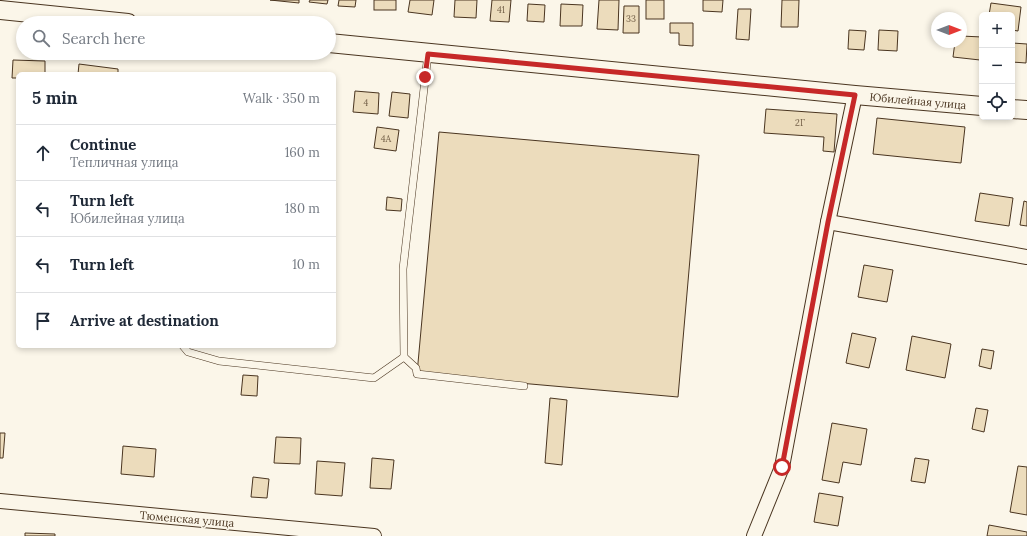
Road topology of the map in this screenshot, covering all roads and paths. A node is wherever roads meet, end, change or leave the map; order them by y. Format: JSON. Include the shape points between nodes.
{"nodes":[{"id":1,"x":0,"y":10,"type":"edge"},
{"id":2,"x":59,"y":16,"type":"edge"},
{"id":3,"x":336,"y":44,"type":"edge"},
{"id":4,"x":428,"y":54,"type":"junction"},
{"id":5,"x":855,"y":95,"type":"junction"},
{"id":6,"x":979,"y":106,"type":"edge"},
{"id":7,"x":1015,"y":109,"type":"edge"},
{"id":8,"x":1027,"y":110,"type":"edge"},
{"id":9,"x":828,"y":222,"type":"junction"},
{"id":10,"x":1027,"y":257,"type":"edge"},
{"id":11,"x":185,"y":348,"type":"edge"},
{"id":12,"x":404,"y":357,"type":"junction"},
{"id":13,"x":524,"y":386,"type":"dead end"},
{"id":14,"x":0,"y":502,"type":"edge"},
{"id":15,"x":374,"y":536,"type":"edge"},
{"id":16,"x":754,"y":536,"type":"edge"}],
"edges":[{"from":1,"to":2,"type":"street"},
{"from":3,"to":4,"type":"street","name":"Юбилейная улица"},
{"from":4,"to":5,"type":"street","name":"Юбилейная улица"},
{"from":4,"to":12,"type":"lane","via":[[404,269]]},
{"from":5,"to":6,"type":"street","name":"Юбилейная улица"},
{"from":5,"to":9,"type":"street"},
{"from":7,"to":8,"type":"street"},
{"from":9,"to":10,"type":"street"},
{"from":9,"to":16,"type":"street","via":[[782,467]]},
{"from":11,"to":12,"type":"lane","via":[[188,352],[219,361],[374,378]]},
{"from":12,"to":13,"type":"lane","via":[[416,368],[418,374]]},
{"from":14,"to":15,"type":"street","name":"Тюменская улица"}]}
